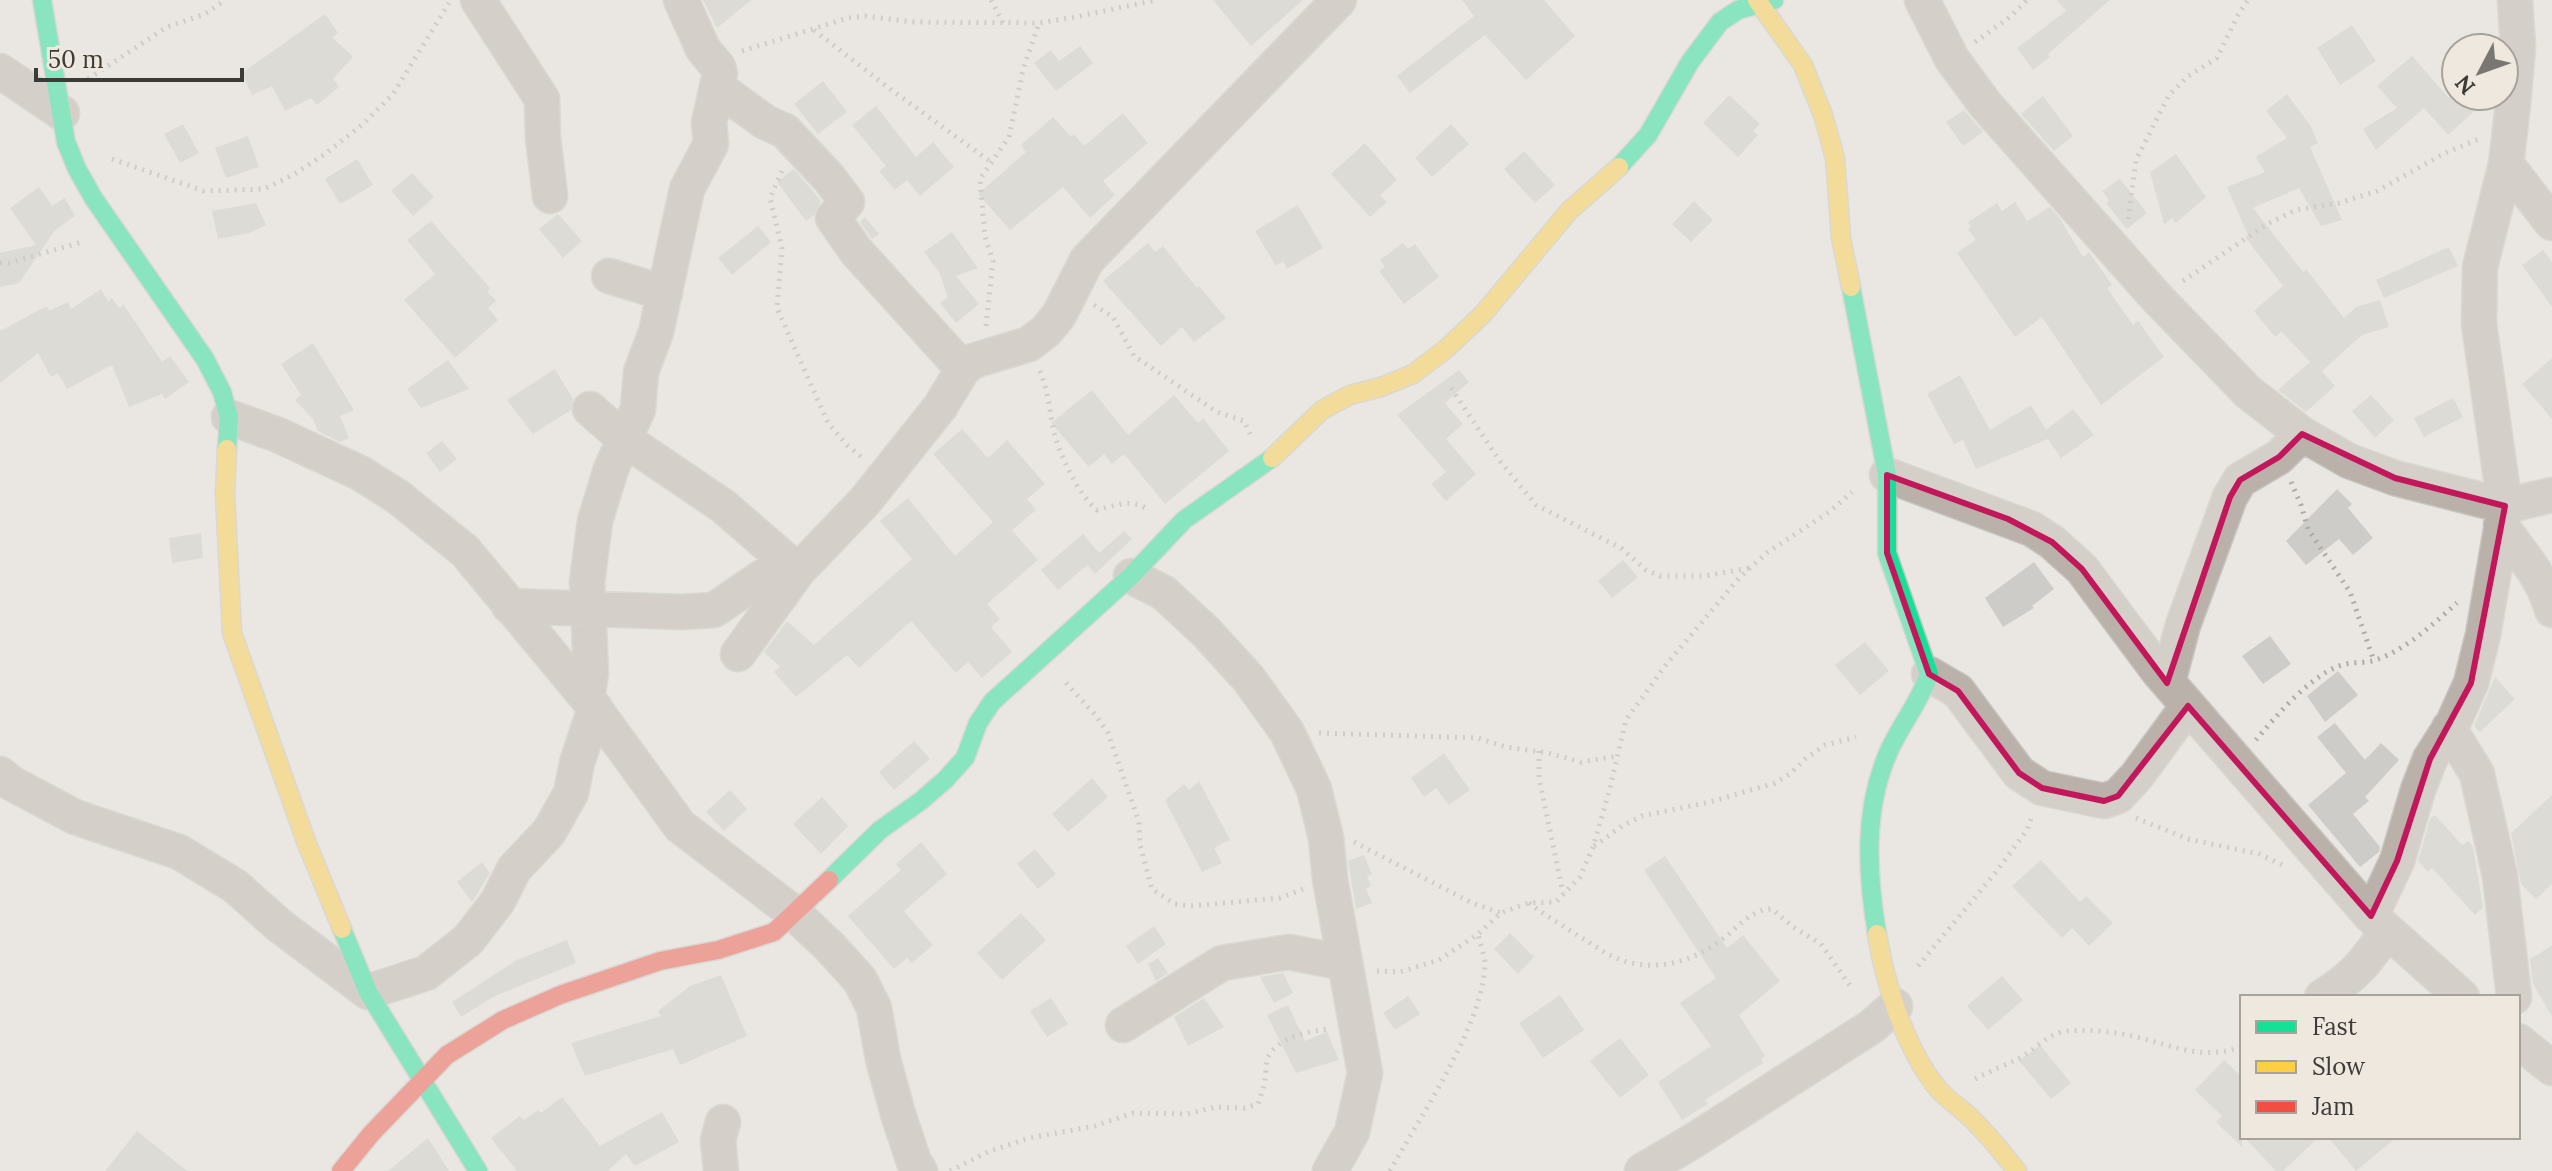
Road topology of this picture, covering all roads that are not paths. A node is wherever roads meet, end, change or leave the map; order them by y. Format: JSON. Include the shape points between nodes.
{"nodes":[{"id":1,"x":42,"y":0,"type":"edge"},
{"id":2,"x":478,"y":0,"type":"edge"},
{"id":3,"x":681,"y":0,"type":"edge"},
{"id":4,"x":1339,"y":0,"type":"edge"},
{"id":5,"x":1922,"y":0,"type":"edge"},
{"id":6,"x":2515,"y":0,"type":"edge"},
{"id":7,"x":1764,"y":2,"type":"edge"},
{"id":8,"x":0,"y":71,"type":"edge"},
{"id":9,"x":715,"y":73,"type":"junction"},
{"id":10,"x":62,"y":117,"type":"junction"},
{"id":11,"x":2506,"y":164,"type":"junction"},
{"id":12,"x":550,"y":196,"type":"dead end"},
{"id":13,"x":2552,"y":223,"type":"edge"},
{"id":14,"x":609,"y":276,"type":"dead end"},
{"id":15,"x":665,"y":293,"type":"junction"},
{"id":16,"x":975,"y":363,"type":"junction"},
{"id":17,"x":590,"y":409,"type":"dead end"},
{"id":18,"x":229,"y":417,"type":"junction"},
{"id":19,"x":624,"y":439,"type":"junction"},
{"id":20,"x":2291,"y":446,"type":"junction"},
{"id":21,"x":1886,"y":467,"type":"junction"},
{"id":22,"x":2552,"y":495,"type":"edge"},
{"id":23,"x":2503,"y":516,"type":"junction"},
{"id":24,"x":792,"y":566,"type":"junction"},
{"id":25,"x":1131,"y":576,"type":"junction"},
{"id":26,"x":509,"y":606,"type":"junction"},
{"id":27,"x":588,"y":609,"type":"junction"},
{"id":28,"x":2552,"y":610,"type":"edge"},
{"id":29,"x":738,"y":654,"type":"dead end"},
{"id":30,"x":1929,"y":674,"type":"junction"},
{"id":31,"x":2178,"y":694,"type":"junction"},
{"id":32,"x":591,"y":703,"type":"junction"},
{"id":33,"x":2449,"y":728,"type":"junction"},
{"id":34,"x":0,"y":774,"type":"edge"},
{"id":35,"x":795,"y":914,"type":"junction"},
{"id":36,"x":2379,"y":924,"type":"junction"},
{"id":37,"x":1346,"y":966,"type":"junction"},
{"id":38,"x":368,"y":992,"type":"junction"},
{"id":39,"x":2325,"y":995,"type":"edge"},
{"id":40,"x":2460,"y":995,"type":"edge"},
{"id":41,"x":2514,"y":995,"type":"edge"},
{"id":42,"x":1887,"y":1010,"type":"junction"},
{"id":43,"x":1123,"y":1025,"type":"dead end"},
{"id":44,"x":2520,"y":1039,"type":"edge"},
{"id":45,"x":2552,"y":1068,"type":"edge"},
{"id":46,"x":423,"y":1079,"type":"junction"},
{"id":47,"x":723,"y":1122,"type":"dead end"},
{"id":48,"x":341,"y":1171,"type":"edge"},
{"id":49,"x":478,"y":1171,"type":"edge"},
{"id":50,"x":721,"y":1171,"type":"edge"},
{"id":51,"x":920,"y":1171,"type":"edge"},
{"id":52,"x":1330,"y":1171,"type":"edge"},
{"id":53,"x":1642,"y":1171,"type":"edge"},
{"id":54,"x":2017,"y":1171,"type":"edge"}],
"edges":[{"from":1,"to":10,"type":"street"},
{"from":2,"to":12,"type":"street","via":[[542,99]]},
{"from":3,"to":9,"type":"street"},
{"from":4,"to":16,"type":"street","via":[[1087,260],[1046,331],[1029,344]]},
{"from":5,"to":20,"type":"street","via":[[1952,59],[1985,104]]},
{"from":6,"to":11,"type":"street","via":[[2518,47]]},
{"from":7,"to":21,"type":"street","via":[[1803,65],[1835,158],[1841,238]]},
{"from":7,"to":25,"type":"street","via":[[1720,22],[1648,135],[1569,211],[1483,314],[1413,374],[1322,410],[1280,450],[1184,520]]},
{"from":8,"to":10,"type":"street"},
{"from":9,"to":15,"type":"street","via":[[711,144],[687,189]]},
{"from":9,"to":16,"type":"street","via":[[765,122],[785,131],[829,178],[847,202],[833,218],[856,251]]},
{"from":10,"to":18,"type":"street","via":[[77,169],[205,359]]},
{"from":11,"to":13,"type":"street"},
{"from":11,"to":23,"type":"street","via":[[2478,293]]},
{"from":14,"to":15,"type":"street"},
{"from":15,"to":19,"type":"street","via":[[641,372],[638,409]]},
{"from":16,"to":24,"type":"street","via":[[865,501]]},
{"from":17,"to":19,"type":"street"},
{"from":18,"to":26,"type":"street","via":[[333,459],[398,497],[465,551]]},
{"from":18,"to":38,"type":"street","via":[[225,494],[232,633],[307,844]]},
{"from":19,"to":24,"type":"street","via":[[723,506]]},
{"from":19,"to":27,"type":"street","via":[[595,521]]},
{"from":20,"to":23,"type":"street"},
{"from":20,"to":31,"type":"street","via":[[2240,480],[2230,497],[2183,625]]},
{"from":21,"to":30,"type":"street","via":[[1887,553]]},
{"from":21,"to":31,"type":"street","via":[[2052,542],[2082,569]]},
{"from":22,"to":23,"type":"street"},
{"from":23,"to":28,"type":"street","via":[[2523,558],[2540,578]]},
{"from":23,"to":33,"type":"street","via":[[2471,683]]},
{"from":24,"to":27,"type":"street","via":[[714,610]]},
{"from":24,"to":29,"type":"street"},
{"from":25,"to":35,"type":"street","via":[[992,702],[965,758],[945,780],[880,830]]},
{"from":25,"to":37,"type":"street","via":[[1164,593],[1206,632],[1287,732],[1314,789],[1326,835]]},
{"from":26,"to":27,"type":"street"},
{"from":26,"to":32,"type":"street"},
{"from":27,"to":32,"type":"street"},
{"from":30,"to":31,"type":"street","via":[[1958,691],[2019,773],[2042,788],[2104,801],[2118,796],[2136,777]]},
{"from":30,"to":42,"type":"street","via":[[1924,693],[1892,743],[1877,784],[1868,834]]},
{"from":31,"to":36,"type":"street"},
{"from":32,"to":35,"type":"street","via":[[680,826]]},
{"from":32,"to":38,"type":"street","via":[[571,793],[549,832],[514,869],[468,940],[426,973]]},
{"from":33,"to":36,"type":"street","via":[[2418,790]]},
{"from":33,"to":41,"type":"street","via":[[2477,774],[2500,876]]},
{"from":34,"to":38,"type":"street","via":[[75,817],[179,852],[235,886]]},
{"from":35,"to":46,"type":"street","via":[[774,932],[751,941],[660,961],[503,1020],[447,1055]]},
{"from":35,"to":51,"type":"street","via":[[860,980],[874,1008],[898,1114]]},
{"from":36,"to":39,"type":"street","via":[[2366,961]]},
{"from":36,"to":40,"type":"street"},
{"from":37,"to":43,"type":"street","via":[[1289,952],[1222,963]]},
{"from":37,"to":52,"type":"street","via":[[1365,1073],[1352,1132]]},
{"from":38,"to":46,"type":"street"},
{"from":42,"to":53,"type":"street"},
{"from":42,"to":54,"type":"street","via":[[1939,1089],[1989,1135]]},
{"from":44,"to":45,"type":"street"},
{"from":46,"to":48,"type":"street"},
{"from":46,"to":49,"type":"street"},
{"from":47,"to":50,"type":"street","via":[[718,1140]]}]}
